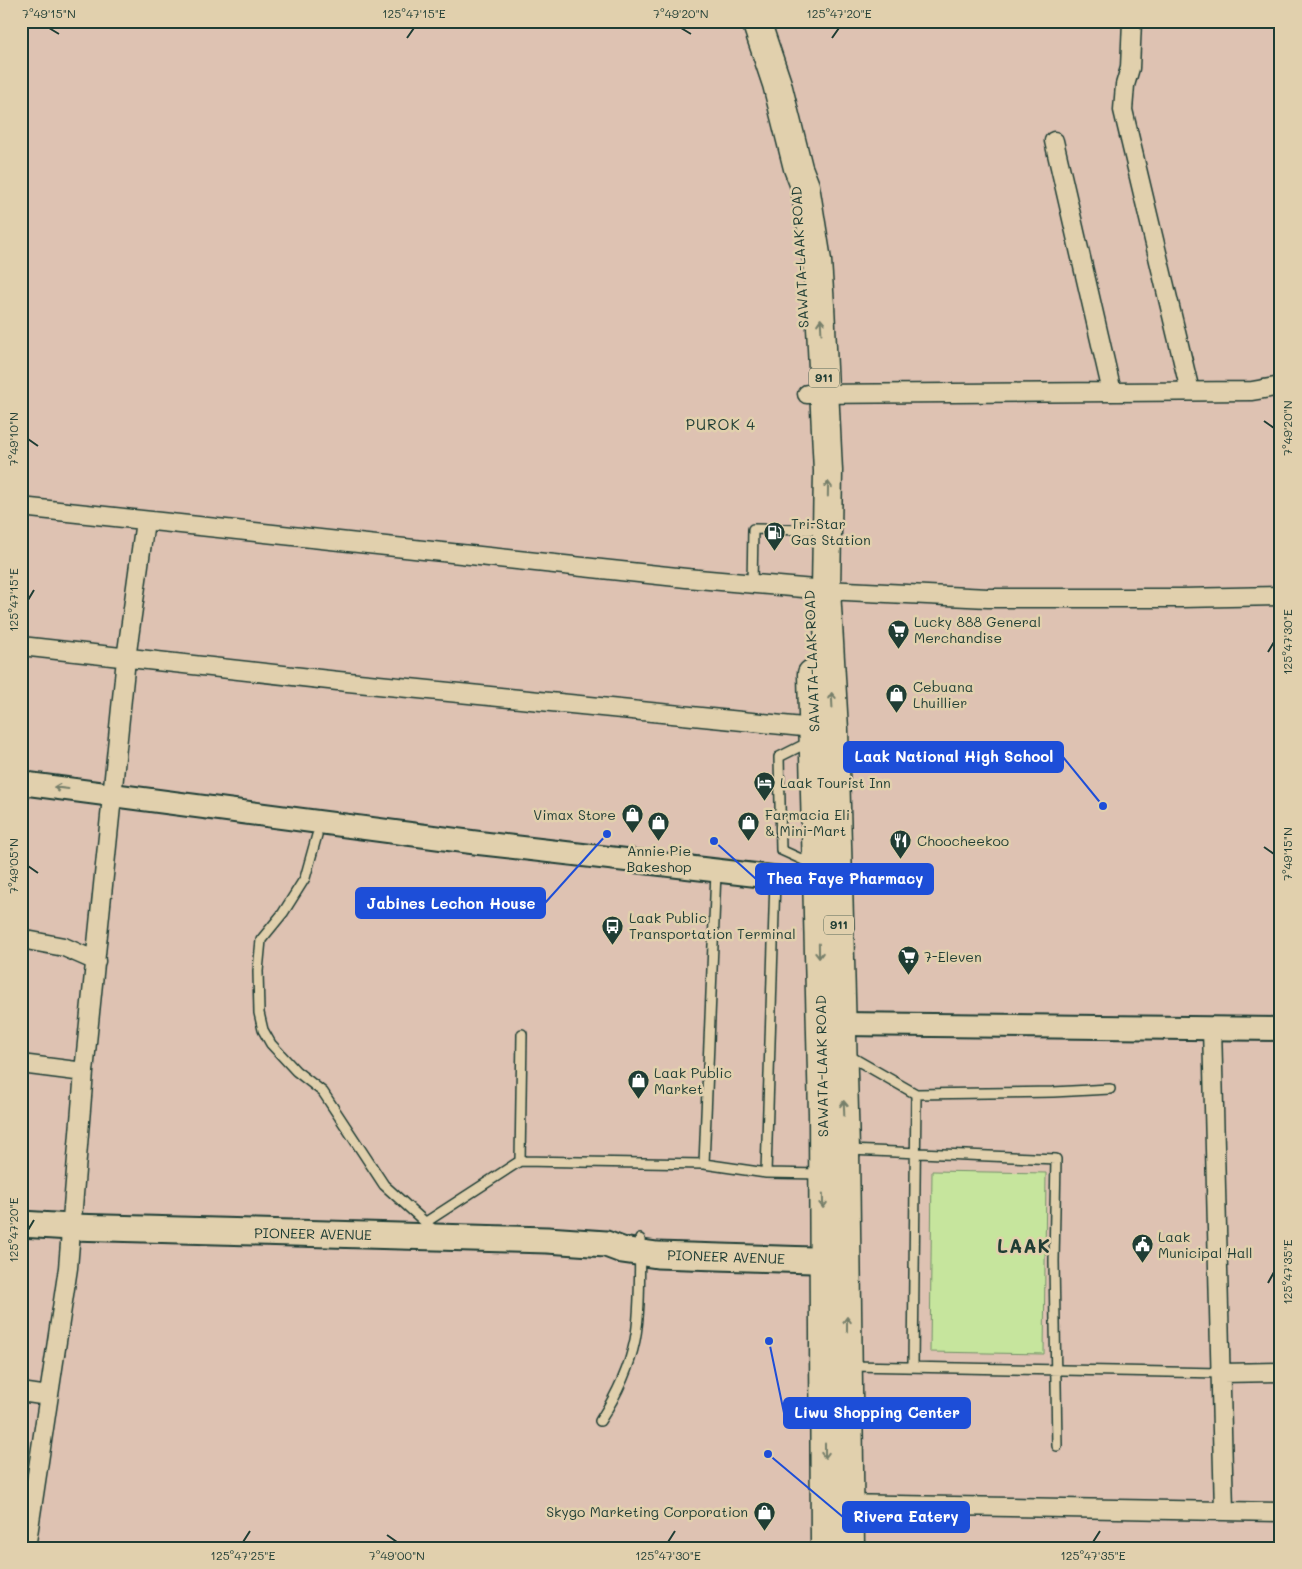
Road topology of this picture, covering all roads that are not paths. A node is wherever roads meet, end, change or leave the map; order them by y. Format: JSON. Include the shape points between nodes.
{"nodes":[{"id":1,"x":756,"y":21,"type":"edge"},
{"id":2,"x":1132,"y":21,"type":"edge"},
{"id":3,"x":1054,"y":141,"type":"dead end"},
{"id":4,"x":1281,"y":386,"type":"edge"},
{"id":5,"x":1112,"y":392,"type":"junction"},
{"id":6,"x":1190,"y":392,"type":"junction"},
{"id":7,"x":816,"y":394,"type":"junction"},
{"id":8,"x":21,"y":507,"type":"edge"},
{"id":9,"x":145,"y":521,"type":"junction"},
{"id":10,"x":810,"y":530,"type":"junction"},
{"id":11,"x":752,"y":584,"type":"junction"},
{"id":12,"x":818,"y":589,"type":"junction"},
{"id":13,"x":1281,"y":596,"type":"edge"},
{"id":14,"x":21,"y":646,"type":"edge"},
{"id":15,"x":126,"y":659,"type":"junction"},
{"id":16,"x":821,"y":732,"type":"junction"},
{"id":17,"x":21,"y":783,"type":"edge"},
{"id":18,"x":21,"y":798,"type":"edge"},
{"id":19,"x":113,"y":802,"type":"junction"},
{"id":20,"x":317,"y":834,"type":"junction"},
{"id":21,"x":715,"y":878,"type":"junction"},
{"id":22,"x":775,"y":885,"type":"junction"},
{"id":23,"x":826,"y":885,"type":"junction"},
{"id":24,"x":21,"y":939,"type":"edge"},
{"id":25,"x":96,"y":961,"type":"junction"},
{"id":26,"x":841,"y":1024,"type":"junction"},
{"id":27,"x":1212,"y":1027,"type":"junction"},
{"id":28,"x":1281,"y":1028,"type":"edge"},
{"id":29,"x":522,"y":1034,"type":"dead end"},
{"id":30,"x":842,"y":1051,"type":"junction"},
{"id":31,"x":21,"y":1064,"type":"edge"},
{"id":32,"x":84,"y":1072,"type":"junction"},
{"id":33,"x":1110,"y":1089,"type":"dead end"},
{"id":34,"x":916,"y":1094,"type":"junction"},
{"id":35,"x":845,"y":1150,"type":"junction"},
{"id":36,"x":916,"y":1153,"type":"junction"},
{"id":37,"x":520,"y":1161,"type":"junction"},
{"id":38,"x":704,"y":1164,"type":"junction"},
{"id":39,"x":766,"y":1173,"type":"junction"},
{"id":40,"x":823,"y":1174,"type":"junction"},
{"id":41,"x":21,"y":1224,"type":"edge"},
{"id":42,"x":71,"y":1228,"type":"junction"},
{"id":43,"x":434,"y":1230,"type":"junction"},
{"id":44,"x":640,"y":1245,"type":"junction"},
{"id":45,"x":835,"y":1253,"type":"junction"},
{"id":46,"x":913,"y":1366,"type":"junction"},
{"id":47,"x":836,"y":1367,"type":"junction"},
{"id":48,"x":1057,"y":1370,"type":"junction"},
{"id":49,"x":1281,"y":1372,"type":"edge"},
{"id":50,"x":1221,"y":1373,"type":"junction"},
{"id":51,"x":21,"y":1392,"type":"edge"},
{"id":52,"x":48,"y":1396,"type":"junction"},
{"id":53,"x":600,"y":1422,"type":"dead end"},
{"id":54,"x":1057,"y":1446,"type":"dead end"},
{"id":55,"x":837,"y":1504,"type":"junction"},
{"id":56,"x":1224,"y":1511,"type":"junction"},
{"id":57,"x":1281,"y":1512,"type":"edge"},
{"id":58,"x":26,"y":1548,"type":"edge"},
{"id":59,"x":825,"y":1548,"type":"edge"},
{"id":60,"x":850,"y":1548,"type":"edge"}],
"edges":[{"from":1,"to":7,"type":"main road","name":"SAWATA-LAAK ROAD","number":"911","via":[[805,186],[816,253]]},
{"from":2,"to":6,"type":"street","via":[[1130,68],[1123,110]]},
{"from":3,"to":5,"type":"street"},
{"from":4,"to":6,"type":"street","via":[[1252,391]]},
{"from":5,"to":6,"type":"street"},
{"from":5,"to":7,"type":"street"},
{"from":7,"to":10,"type":"main road","name":"SAWATA-LAAK ROAD","number":"911"},
{"from":12,"to":7,"type":"main road","name":"SAWATA-LAAK ROAD","number":"911","one_way":true,"via":[[828,470]]},
{"from":8,"to":9,"type":"street"},
{"from":9,"to":11,"type":"street"},
{"from":9,"to":15,"type":"street"},
{"from":10,"to":11,"type":"lane","via":[[753,529]]},
{"from":10,"to":12,"type":"main road","name":"SAWATA-LAAK ROAD","number":"911"},
{"from":11,"to":12,"type":"street"},
{"from":12,"to":13,"type":"street","via":[[988,598]]},
{"from":12,"to":16,"type":"main road","name":"SAWATA-LAAK ROAD","number":"911"},
{"from":14,"to":15,"type":"street"},
{"from":15,"to":16,"type":"street"},
{"from":15,"to":19,"type":"street"},
{"from":16,"to":23,"type":"main road","name":"SAWATA-LAAK ROAD","number":"911"},
{"from":16,"to":23,"type":"lane","via":[[779,756],[780,850]]},
{"from":19,"to":17,"type":"street","one_way":true},
{"from":18,"to":19,"type":"street"},
{"from":19,"to":20,"type":"street"},
{"from":19,"to":21,"type":"street"},
{"from":19,"to":25,"type":"street"},
{"from":20,"to":21,"type":"street"},
{"from":20,"to":43,"type":"lane","via":[[304,878],[283,913],[261,940],[258,1014],[271,1044],[296,1071],[323,1092],[377,1176]]},
{"from":21,"to":22,"type":"street"},
{"from":21,"to":38,"type":"lane"},
{"from":22,"to":23,"type":"street"},
{"from":22,"to":39,"type":"lane"},
{"from":23,"to":26,"type":"main road","name":"SAWATA-LAAK ROAD","number":"911"},
{"from":23,"to":40,"type":"main road","name":"SAWATA-LAAK ROAD","number":"911","one_way":true},
{"from":24,"to":25,"type":"street","via":[[64,947]]},
{"from":25,"to":32,"type":"street"},
{"from":26,"to":27,"type":"street"},
{"from":26,"to":30,"type":"main road","name":"SAWATA-LAAK ROAD","number":"911"},
{"from":27,"to":28,"type":"street"},
{"from":27,"to":50,"type":"street"},
{"from":29,"to":37,"type":"lane"},
{"from":30,"to":34,"type":"lane"},
{"from":35,"to":30,"type":"main road","name":"SAWATA-LAAK ROAD","number":"911","one_way":true},
{"from":31,"to":32,"type":"street"},
{"from":32,"to":42,"type":"street"},
{"from":33,"to":34,"type":"lane"},
{"from":34,"to":36,"type":"lane"},
{"from":35,"to":36,"type":"lane"},
{"from":35,"to":45,"type":"main road","name":"SAWATA-LAAK ROAD","number":"911"},
{"from":36,"to":46,"type":"lane"},
{"from":36,"to":48,"type":"lane","via":[[1056,1159]]},
{"from":37,"to":38,"type":"lane"},
{"from":37,"to":43,"type":"lane"},
{"from":38,"to":39,"type":"lane"},
{"from":39,"to":40,"type":"lane"},
{"from":40,"to":45,"type":"main road","name":"SAWATA-LAAK ROAD","number":"911","one_way":true},
{"from":41,"to":42,"type":"main road","name":"PIONEER AVENUE"},
{"from":42,"to":43,"type":"main road","name":"PIONEER AVENUE"},
{"from":42,"to":52,"type":"street"},
{"from":43,"to":44,"type":"main road","name":"PIONEER AVENUE","via":[[606,1244],[622,1250]]},
{"from":44,"to":45,"type":"main road","name":"PIONEER AVENUE"},
{"from":44,"to":53,"type":"lane","via":[[635,1338],[629,1365],[618,1394]]},
{"from":45,"to":47,"type":"main road","name":"SAWATA-LAAK ROAD","number":"911"},
{"from":46,"to":47,"type":"lane"},
{"from":46,"to":48,"type":"lane"},
{"from":47,"to":55,"type":"main road","name":"SAWATA-LAAK ROAD","number":"911"},
{"from":48,"to":50,"type":"lane"},
{"from":48,"to":54,"type":"lane"},
{"from":49,"to":50,"type":"street"},
{"from":50,"to":56,"type":"street"},
{"from":51,"to":52,"type":"street"},
{"from":52,"to":58,"type":"street"},
{"from":55,"to":56,"type":"street"},
{"from":55,"to":59,"type":"main road","name":"SAWATA-LAAK ROAD","number":"911"},
{"from":55,"to":60,"type":"main road","name":"SAWATA-LAAK ROAD","number":"911"},
{"from":56,"to":57,"type":"street"}]}
